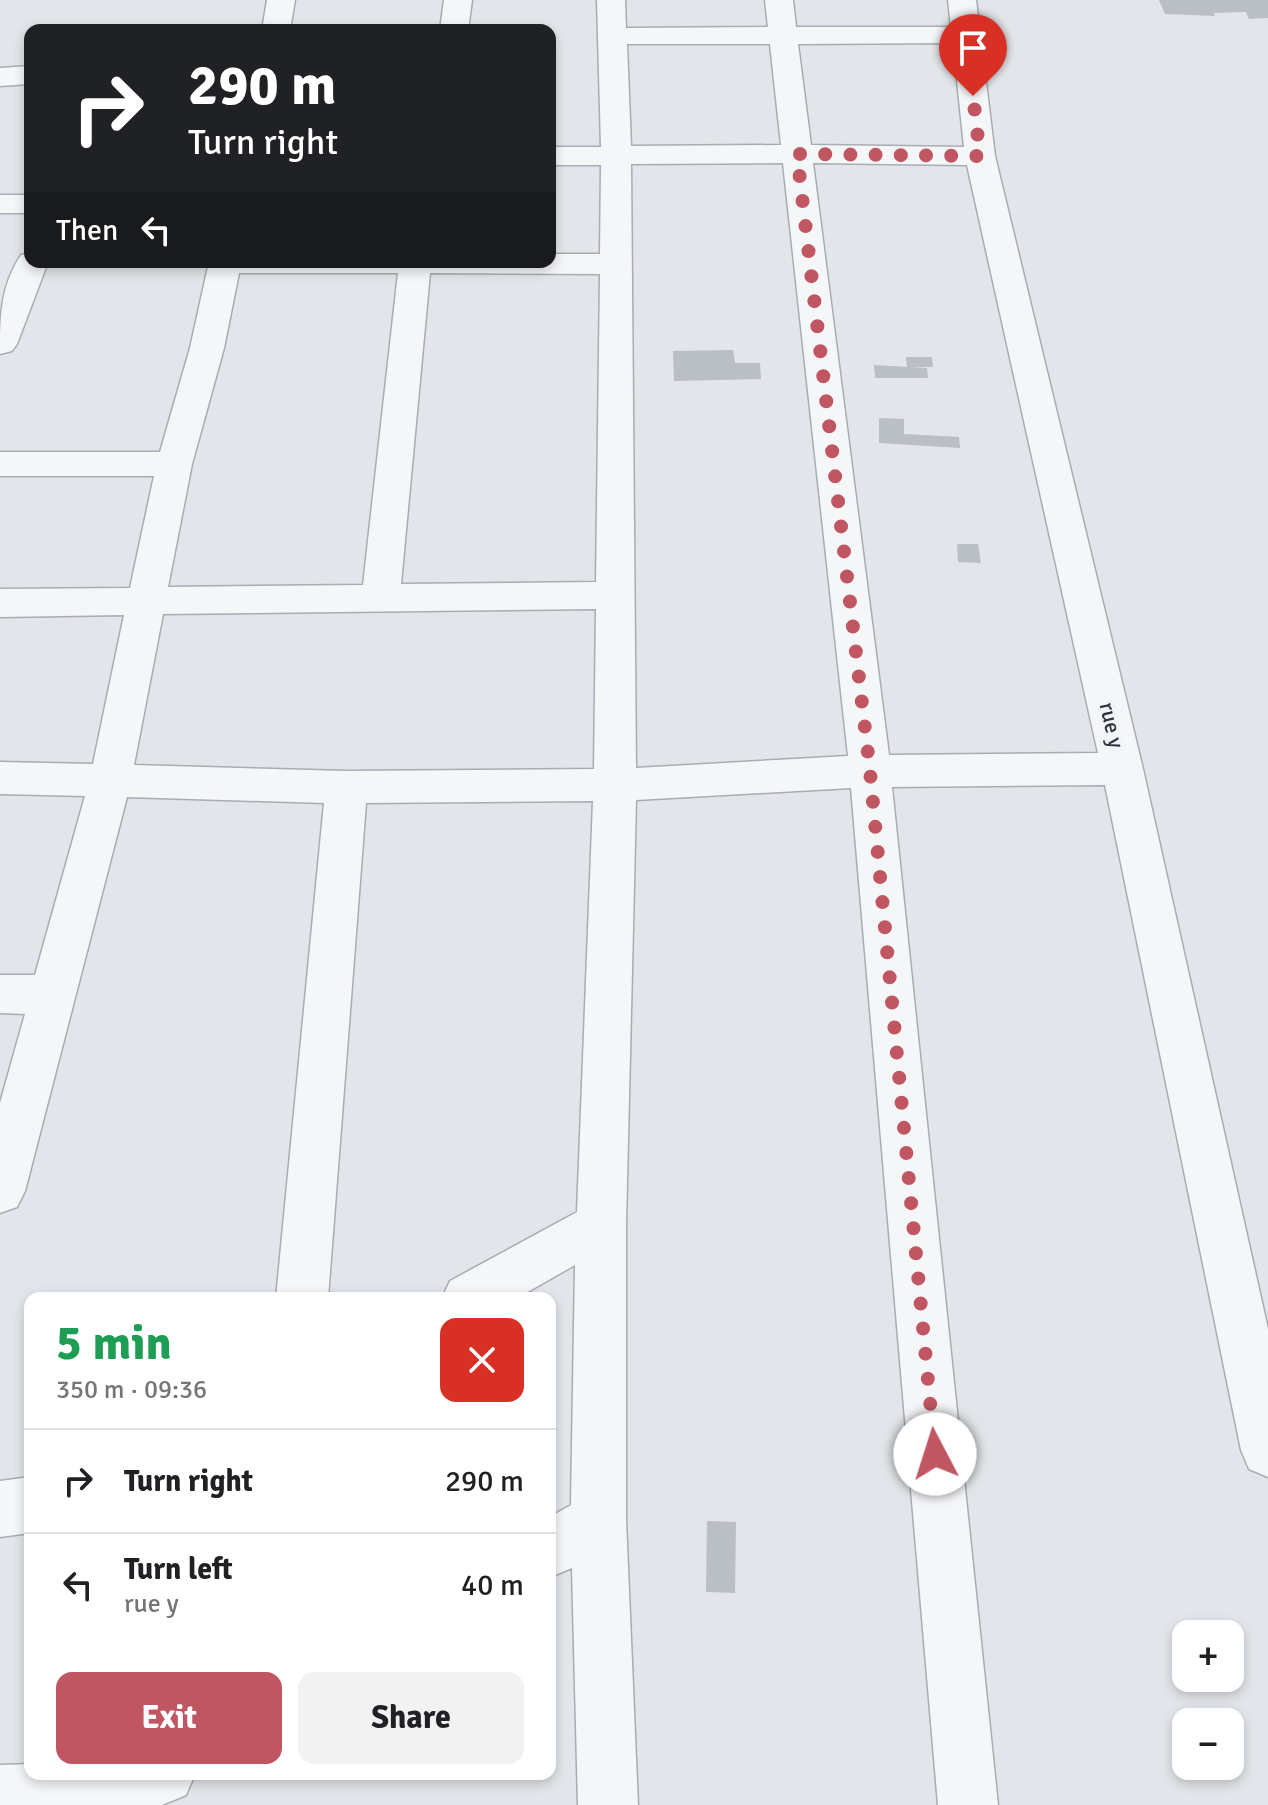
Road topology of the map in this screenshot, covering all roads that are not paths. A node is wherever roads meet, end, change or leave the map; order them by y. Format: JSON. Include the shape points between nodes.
{"nodes":[{"id":1,"x":281,"y":0,"type":"edge"},
{"id":2,"x":458,"y":0,"type":"edge"},
{"id":3,"x":781,"y":17,"type":"edge"},
{"id":4,"x":612,"y":18,"type":"edge"},
{"id":5,"x":964,"y":18,"type":"edge"},
{"id":6,"x":277,"y":24,"type":"edge"},
{"id":7,"x":455,"y":24,"type":"edge"},
{"id":8,"x":24,"y":75,"type":"edge"},
{"id":9,"x":0,"y":77,"type":"edge"},
{"id":10,"x":797,"y":154,"type":"junction"},
{"id":11,"x":556,"y":156,"type":"edge"},
{"id":12,"x":980,"y":156,"type":"junction"},
{"id":13,"x":616,"y":157,"type":"junction"},
{"id":14,"x":0,"y":204,"type":"edge"},
{"id":15,"x":24,"y":204,"type":"edge"},
{"id":16,"x":556,"y":264,"type":"edge"},
{"id":17,"x":615,"y":264,"type":"junction"},
{"id":18,"x":29,"y":268,"type":"edge"},
{"id":19,"x":224,"y":268,"type":"edge"},
{"id":20,"x":414,"y":268,"type":"edge"},
{"id":21,"x":4,"y":327,"type":"edge"},
{"id":22,"x":0,"y":464,"type":"edge"},
{"id":23,"x":174,"y":464,"type":"junction"},
{"id":24,"x":615,"y":595,"type":"junction"},
{"id":25,"x":380,"y":600,"type":"junction"},
{"id":26,"x":145,"y":601,"type":"junction"},
{"id":27,"x":0,"y":603,"type":"edge"},
{"id":28,"x":1122,"y":769,"type":"junction"},
{"id":29,"x":870,"y":771,"type":"junction"},
{"id":30,"x":0,"y":778,"type":"edge"},
{"id":31,"x":111,"y":779,"type":"junction"},
{"id":32,"x":615,"y":785,"type":"junction"},
{"id":33,"x":346,"y":787,"type":"junction"},
{"id":34,"x":0,"y":994,"type":"edge"},
{"id":35,"x":53,"y":995,"type":"junction"},
{"id":36,"x":0,"y":1191,"type":"edge"},
{"id":37,"x":601,"y":1225,"type":"junction"},
{"id":38,"x":303,"y":1292,"type":"edge"},
{"id":39,"x":479,"y":1292,"type":"edge"},
{"id":40,"x":1268,"y":1450,"type":"edge"},
{"id":41,"x":24,"y":1506,"type":"edge"},
{"id":42,"x":0,"y":1509,"type":"edge"},
{"id":43,"x":598,"y":1520,"type":"junction"},
{"id":44,"x":556,"y":1545,"type":"edge"},
{"id":45,"x":149,"y":1780,"type":"edge"},
{"id":46,"x":0,"y":1795,"type":"edge"},
{"id":47,"x":608,"y":1805,"type":"edge"},
{"id":48,"x":968,"y":1805,"type":"edge"}],
"edges":[{"from":1,"to":6,"type":"street"},
{"from":2,"to":7,"type":"street"},
{"from":3,"to":4,"type":"street"},
{"from":3,"to":5,"type":"street"},
{"from":3,"to":10,"type":"street"},
{"from":4,"to":13,"type":"street"},
{"from":5,"to":12,"type":"street","name":"rue y"},
{"from":8,"to":9,"type":"street"},
{"from":10,"to":12,"type":"street"},
{"from":10,"to":13,"type":"street"},
{"from":10,"to":29,"type":"street"},
{"from":11,"to":13,"type":"street"},
{"from":12,"to":28,"type":"street","name":"rue y"},
{"from":13,"to":17,"type":"street"},
{"from":14,"to":15,"type":"street"},
{"from":16,"to":17,"type":"street"},
{"from":17,"to":24,"type":"street"},
{"from":18,"to":21,"type":"street"},
{"from":19,"to":23,"type":"street"},
{"from":20,"to":25,"type":"street"},
{"from":22,"to":23,"type":"street"},
{"from":23,"to":26,"type":"street"},
{"from":24,"to":25,"type":"street"},
{"from":24,"to":32,"type":"street"},
{"from":25,"to":26,"type":"street"},
{"from":26,"to":27,"type":"street"},
{"from":26,"to":31,"type":"street"},
{"from":28,"to":29,"type":"street"},
{"from":28,"to":40,"type":"street","name":"rue y"},
{"from":29,"to":32,"type":"street"},
{"from":29,"to":48,"type":"street"},
{"from":30,"to":31,"type":"street"},
{"from":31,"to":33,"type":"street"},
{"from":31,"to":35,"type":"street"},
{"from":32,"to":33,"type":"street"},
{"from":32,"to":37,"type":"street"},
{"from":33,"to":38,"type":"street"},
{"from":34,"to":35,"type":"street"},
{"from":35,"to":36,"type":"street"},
{"from":37,"to":39,"type":"street"},
{"from":37,"to":43,"type":"street"},
{"from":41,"to":42,"type":"street"},
{"from":43,"to":44,"type":"street"},
{"from":43,"to":47,"type":"street"},
{"from":45,"to":46,"type":"street","via":[[68,1794]]}]}
